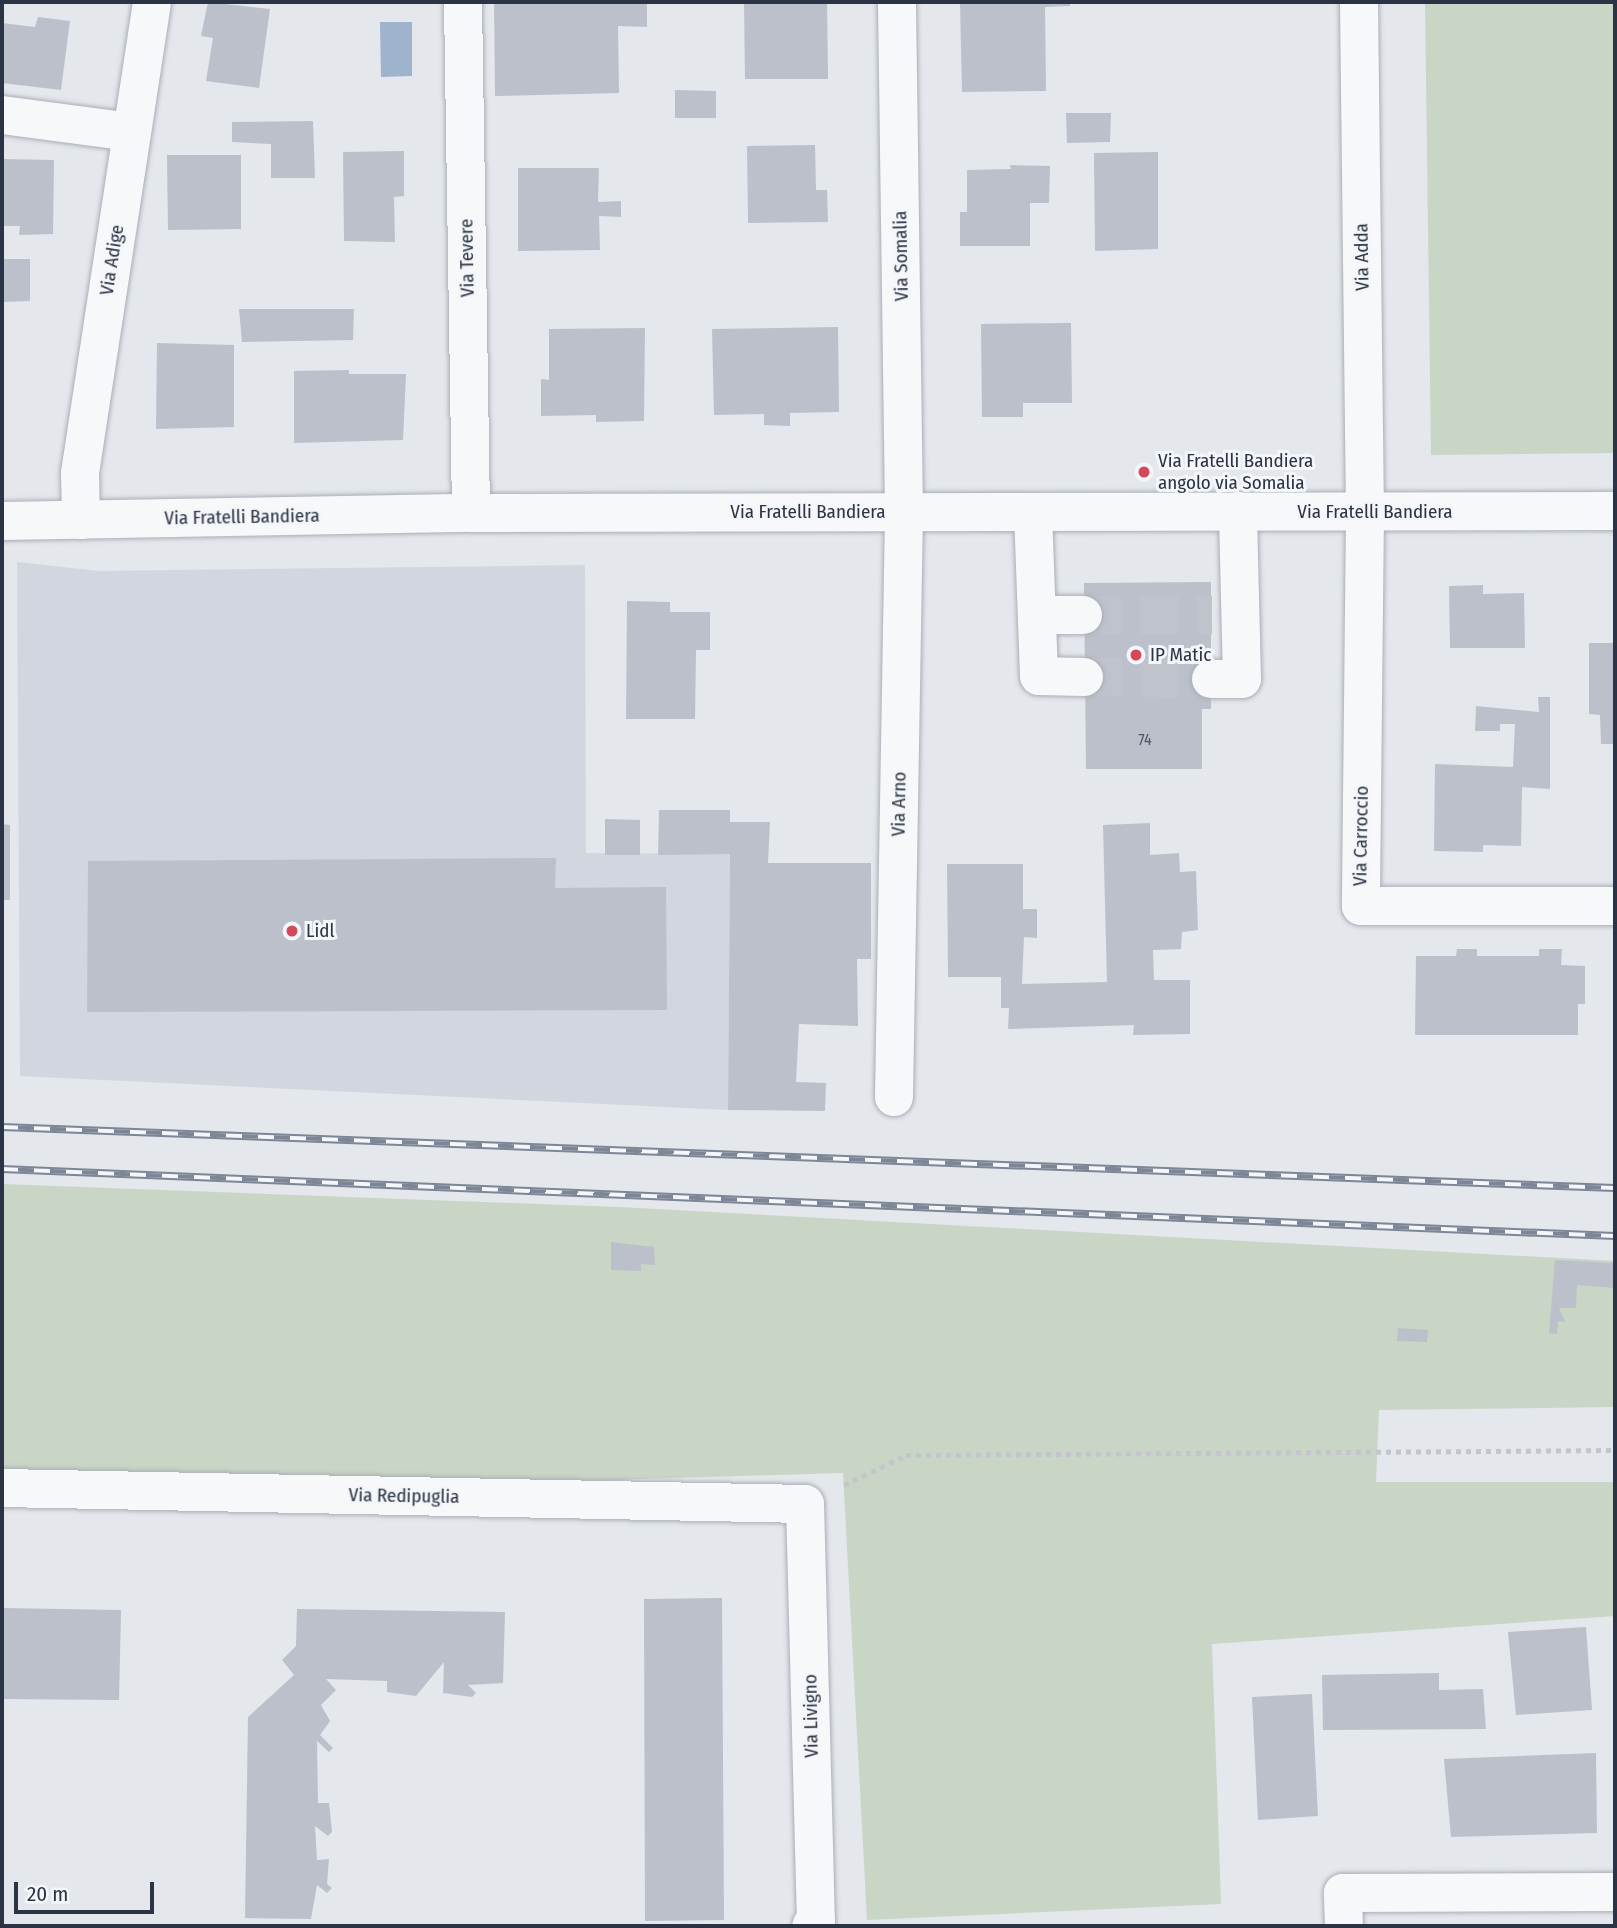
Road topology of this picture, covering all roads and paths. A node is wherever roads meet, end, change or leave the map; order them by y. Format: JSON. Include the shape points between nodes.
{"nodes":[{"id":1,"x":152,"y":2,"type":"edge"},
{"id":2,"x":463,"y":2,"type":"edge"},
{"id":3,"x":897,"y":2,"type":"edge"},
{"id":4,"x":1359,"y":2,"type":"edge"},
{"id":5,"x":2,"y":115,"type":"edge"},
{"id":6,"x":132,"y":132,"type":"junction"},
{"id":7,"x":904,"y":511,"type":"junction"},
{"id":8,"x":1238,"y":511,"type":"junction"},
{"id":9,"x":1615,"y":511,"type":"edge"},
{"id":10,"x":1033,"y":512,"type":"junction"},
{"id":11,"x":1365,"y":512,"type":"junction"},
{"id":12,"x":471,"y":513,"type":"junction"},
{"id":13,"x":80,"y":520,"type":"junction"},
{"id":14,"x":2,"y":521,"type":"edge"},
{"id":15,"x":1037,"y":615,"type":"junction"},
{"id":16,"x":1083,"y":615,"type":"tunnel mouth"},
{"id":17,"x":1084,"y":677,"type":"tunnel mouth"},
{"id":18,"x":1211,"y":679,"type":"tunnel mouth"},
{"id":19,"x":1615,"y":906,"type":"edge"},
{"id":20,"x":894,"y":1097,"type":"dead end"},
{"id":21,"x":1615,"y":1450,"type":"edge"},
{"id":22,"x":2,"y":1488,"type":"edge"},
{"id":23,"x":805,"y":1504,"type":"junction"},
{"id":24,"x":1615,"y":1892,"type":"edge"},
{"id":25,"x":811,"y":1926,"type":"edge"},
{"id":26,"x":1344,"y":1926,"type":"edge"}],
"edges":[{"from":1,"to":6,"type":"street","name":"Via Adige"},
{"from":2,"to":12,"type":"street","name":"Via Tevere"},
{"from":3,"to":7,"type":"street","name":"Via Somalia"},
{"from":4,"to":11,"type":"street","name":"Via Adda"},
{"from":5,"to":6,"type":"street"},
{"from":6,"to":13,"type":"street","name":"Via Adige","via":[[80,473]]},
{"from":7,"to":10,"type":"street","name":"Via Fratelli Bandiera"},
{"from":7,"to":12,"type":"street","name":"Via Fratelli Bandiera"},
{"from":7,"to":20,"type":"street","name":"Via Arno"},
{"from":8,"to":10,"type":"street","name":"Via Fratelli Bandiera"},
{"from":8,"to":11,"type":"street","name":"Via Fratelli Bandiera"},
{"from":8,"to":18,"type":"street","via":[[1226,615],[1242,679]]},
{"from":9,"to":11,"type":"street","name":"Via Fratelli Bandiera"},
{"from":10,"to":15,"type":"street"},
{"from":11,"to":19,"type":"street","name":"Via Carroccio","via":[[1361,905]]},
{"from":12,"to":13,"type":"street","name":"Via Fratelli Bandiera"},
{"from":13,"to":14,"type":"street","name":"Via Fratelli Bandiera"},
{"from":15,"to":16,"type":"street"},
{"from":15,"to":17,"type":"street","via":[[1039,676]]},
{"from":21,"to":23,"type":"path","via":[[906,1455]]},
{"from":22,"to":23,"type":"street","name":"Via Redipuglia"},
{"from":23,"to":25,"type":"street","name":"Via Livigno","via":[[816,1922]]},
{"from":24,"to":26,"type":"street","via":[[1343,1893]]}]}
